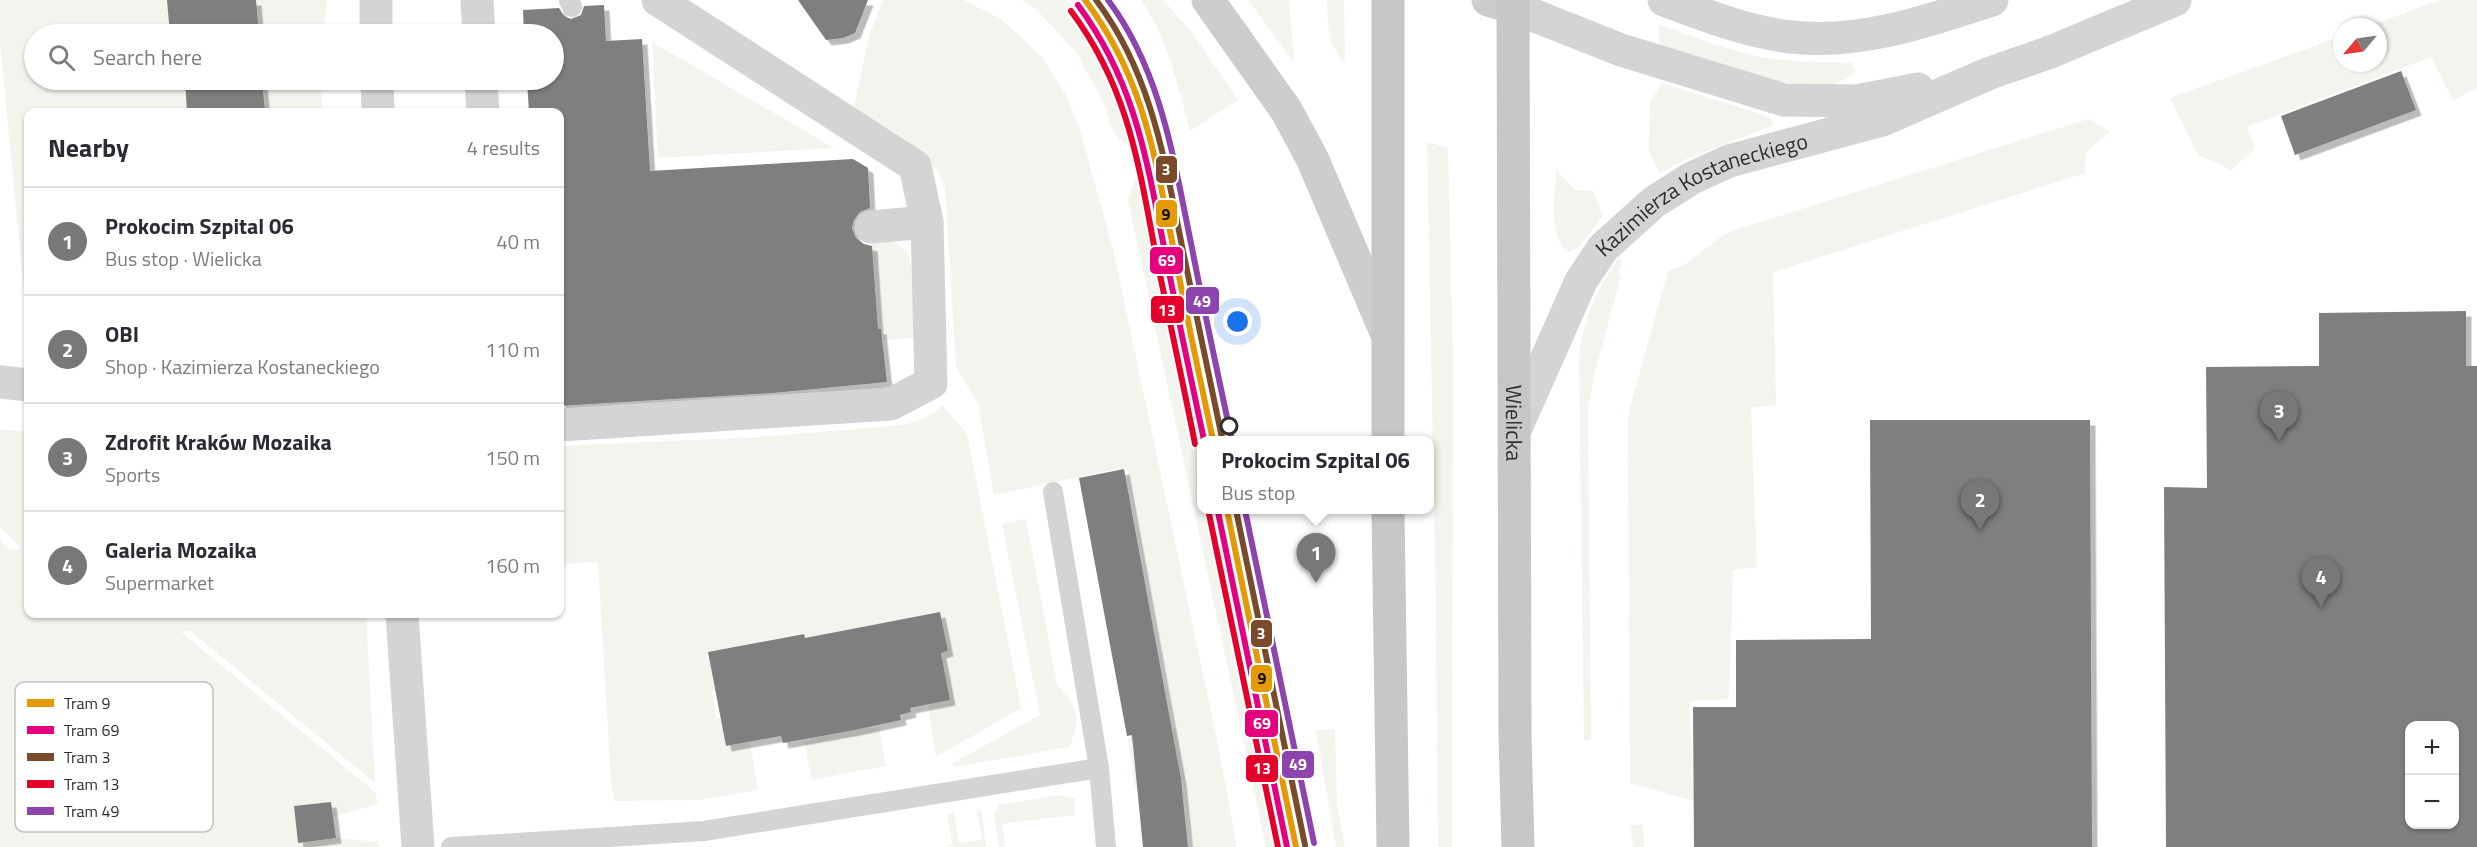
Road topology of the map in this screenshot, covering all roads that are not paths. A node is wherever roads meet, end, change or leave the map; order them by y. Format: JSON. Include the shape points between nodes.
{"nodes":[{"id":1,"x":376,"y":0,"type":"edge"},
{"id":2,"x":658,"y":0,"type":"edge"},
{"id":3,"x":1208,"y":0,"type":"edge"},
{"id":4,"x":1388,"y":0,"type":"edge"},
{"id":5,"x":1664,"y":0,"type":"edge"},
{"id":6,"x":1992,"y":0,"type":"edge"},
{"id":7,"x":2175,"y":0,"type":"edge"},
{"id":8,"x":1505,"y":2,"type":"edge"},
{"id":9,"x":376,"y":24,"type":"edge"},
{"id":10,"x":1990,"y":74,"type":"junction"},
{"id":11,"x":377,"y":90,"type":"edge"},
{"id":12,"x":482,"y":90,"type":"edge"},
{"id":13,"x":378,"y":108,"type":"edge"},
{"id":14,"x":483,"y":108,"type":"edge"},
{"id":15,"x":927,"y":222,"type":"junction"},
{"id":16,"x":871,"y":227,"type":"dead end"},
{"id":17,"x":1388,"y":337,"type":"junction"},
{"id":18,"x":0,"y":382,"type":"edge"},
{"id":19,"x":24,"y":385,"type":"edge"},
{"id":20,"x":564,"y":425,"type":"edge"},
{"id":21,"x":1516,"y":428,"type":"junction"},
{"id":22,"x":1388,"y":436,"type":"edge"},
{"id":23,"x":1053,"y":492,"type":"dead end"},
{"id":24,"x":1388,"y":514,"type":"edge"},
{"id":25,"x":402,"y":618,"type":"edge"},
{"id":26,"x":1099,"y":768,"type":"junction"},
{"id":27,"x":418,"y":847,"type":"edge"},
{"id":28,"x":451,"y":847,"type":"edge"},
{"id":29,"x":1106,"y":847,"type":"edge"},
{"id":30,"x":1393,"y":847,"type":"edge"},
{"id":31,"x":1518,"y":847,"type":"edge"}],
"edges":[{"from":1,"to":9,"type":"street"},
{"from":2,"to":15,"type":"street","via":[[915,166]]},
{"from":3,"to":17,"type":"street","via":[[1273,91],[1312,158]]},
{"from":4,"to":17,"type":"main road"},
{"from":5,"to":6,"type":"street","via":[[1746,28],[1792,37],[1839,38],[1906,26]]},
{"from":7,"to":10,"type":"street","name":"Kazimierza Kostaneckiego"},
{"from":8,"to":10,"type":"street","name":"Kazimierza Kostaneckiego","via":[[1621,50],[1784,100],[1857,101]]},
{"from":8,"to":21,"type":"main road","name":"Wielicka"},
{"from":10,"to":21,"type":"street","name":"Kazimierza Kostaneckiego","via":[[1882,120],[1729,160],[1654,202],[1603,248],[1581,281]]},
{"from":11,"to":13,"type":"street"},
{"from":12,"to":14,"type":"street"},
{"from":15,"to":16,"type":"street"},
{"from":15,"to":20,"type":"street","via":[[931,383],[891,404]]},
{"from":17,"to":22,"type":"main road"},
{"from":18,"to":19,"type":"street"},
{"from":21,"to":31,"type":"main road","name":"Wielicka"},
{"from":23,"to":26,"type":"lane"},
{"from":24,"to":30,"type":"main road"},
{"from":25,"to":27,"type":"street"},
{"from":26,"to":28,"type":"lane","via":[[704,831]]},
{"from":26,"to":29,"type":"lane"}]}
